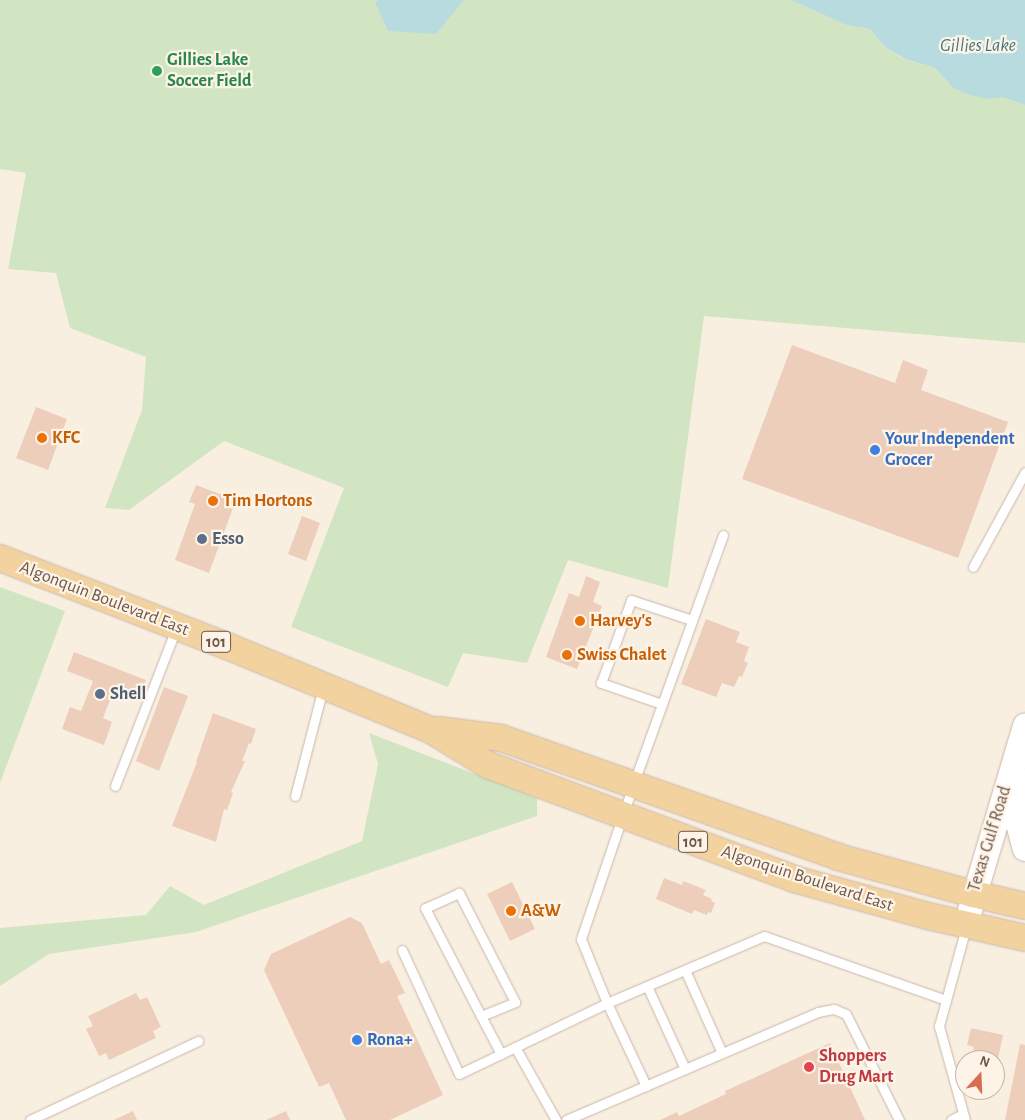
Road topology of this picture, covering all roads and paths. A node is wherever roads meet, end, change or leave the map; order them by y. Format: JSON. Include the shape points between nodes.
{"nodes":[{"id":1,"x":1025,"y":472,"type":"edge"},
{"id":2,"x":723,"y":535,"type":"dead end"},
{"id":3,"x":0,"y":558,"type":"edge"},
{"id":4,"x":973,"y":567,"type":"dead end"},
{"id":5,"x":692,"y":620,"type":"junction"},
{"id":6,"x":177,"y":627,"type":"junction"},
{"id":7,"x":324,"y":686,"type":"junction"},
{"id":8,"x":662,"y":704,"type":"junction"},
{"id":9,"x":1025,"y":726,"type":"edge"},
{"id":10,"x":431,"y":730,"type":"junction"},
{"id":11,"x":1012,"y":766,"type":"junction"},
{"id":12,"x":633,"y":785,"type":"junction"},
{"id":13,"x":115,"y":786,"type":"dead end"},
{"id":14,"x":295,"y":796,"type":"dead end"},
{"id":15,"x":623,"y":815,"type":"junction"},
{"id":16,"x":1025,"y":849,"type":"edge"},
{"id":17,"x":974,"y":894,"type":"junction"},
{"id":18,"x":1025,"y":906,"type":"edge"},
{"id":19,"x":966,"y":924,"type":"junction"},
{"id":20,"x":1025,"y":938,"type":"edge"},
{"id":21,"x":402,"y":950,"type":"dead end"},
{"id":22,"x":685,"y":970,"type":"junction"},
{"id":23,"x":647,"y":986,"type":"junction"},
{"id":24,"x":946,"y":1000,"type":"junction"},
{"id":25,"x":607,"y":1003,"type":"junction"},
{"id":26,"x":481,"y":1016,"type":"junction"},
{"id":27,"x":198,"y":1041,"type":"dead end"},
{"id":28,"x":515,"y":1047,"type":"junction"},
{"id":29,"x":722,"y":1053,"type":"junction"},
{"id":30,"x":501,"y":1054,"type":"junction"},
{"id":31,"x":685,"y":1069,"type":"junction"},
{"id":32,"x":646,"y":1086,"type":"junction"},
{"id":33,"x":964,"y":1117,"type":"edge"},
{"id":34,"x":30,"y":1120,"type":"edge"},
{"id":35,"x":556,"y":1120,"type":"edge"},
{"id":36,"x":566,"y":1120,"type":"edge"},
{"id":37,"x":899,"y":1120,"type":"edge"},
{"id":38,"x":951,"y":1120,"type":"edge"}],
"edges":[{"from":1,"to":4,"type":"lane"},
{"from":2,"to":5,"type":"lane"},
{"from":3,"to":6,"type":"main road","name":"Algonquin Boulevard East","number":"101"},
{"from":5,"to":8,"type":"lane"},
{"from":5,"to":8,"type":"lane","via":[[631,600],[601,683]]},
{"from":6,"to":7,"type":"main road","name":"Algonquin Boulevard East","number":"101"},
{"from":6,"to":13,"type":"lane"},
{"from":7,"to":10,"type":"main road","name":"Algonquin Boulevard East","number":"101"},
{"from":7,"to":14,"type":"lane"},
{"from":8,"to":12,"type":"lane"},
{"from":9,"to":11,"type":"main road","name":"Texas Gulf Road"},
{"from":10,"to":12,"type":"main road","name":"Algonquin Boulevard East","number":"101","via":[[501,738]]},
{"from":10,"to":15,"type":"main road","name":"Algonquin Boulevard East","number":"101","via":[[488,765]]},
{"from":11,"to":16,"type":"main road","via":[[1016,781],[1017,820]]},
{"from":11,"to":17,"type":"main road","name":"Texas Gulf Road"},
{"from":12,"to":15,"type":"lane"},
{"from":12,"to":17,"type":"main road","name":"Algonquin Boulevard East","number":"101","via":[[838,858]]},
{"from":15,"to":19,"type":"main road","name":"Algonquin Boulevard East","number":"101","via":[[794,879],[870,902]]},
{"from":15,"to":25,"type":"lane","via":[[581,940]]},
{"from":17,"to":18,"type":"main road","name":"Algonquin Boulevard East","number":"101"},
{"from":17,"to":19,"type":"main road","name":"Texas Gulf Road"},
{"from":19,"to":20,"type":"main road","name":"Algonquin Boulevard East","number":"101"},
{"from":19,"to":24,"type":"lane"},
{"from":21,"to":30,"type":"lane","via":[[459,1074]]},
{"from":22,"to":23,"type":"lane"},
{"from":22,"to":24,"type":"lane","via":[[764,936]]},
{"from":22,"to":29,"type":"lane"},
{"from":23,"to":25,"type":"lane"},
{"from":23,"to":31,"type":"lane"},
{"from":24,"to":33,"type":"lane","via":[[938,1026]]},
{"from":25,"to":28,"type":"lane"},
{"from":25,"to":32,"type":"lane"},
{"from":26,"to":26,"type":"lane","via":[[425,908],[459,893],[514,1002]]},
{"from":26,"to":30,"type":"lane"},
{"from":27,"to":34,"type":"lane"},
{"from":28,"to":30,"type":"lane"},
{"from":28,"to":35,"type":"lane"},
{"from":29,"to":31,"type":"lane"},
{"from":29,"to":37,"type":"lane","via":[[818,1012],[834,1009],[846,1014]]},
{"from":31,"to":32,"type":"lane"},
{"from":32,"to":36,"type":"lane"},
{"from":33,"to":38,"type":"lane"}]}
